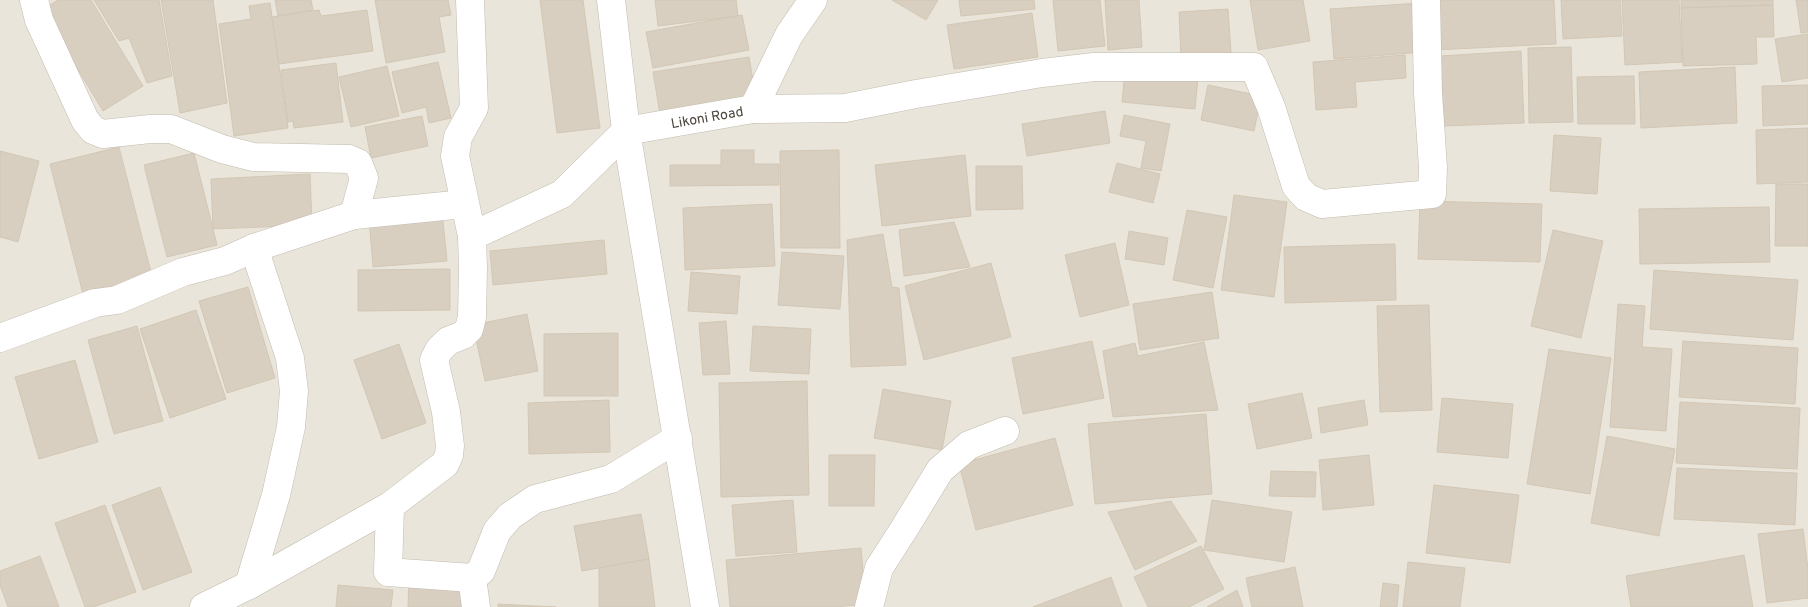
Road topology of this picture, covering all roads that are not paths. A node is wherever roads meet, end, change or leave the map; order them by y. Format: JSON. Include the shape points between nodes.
{"nodes":[{"id":1,"x":34,"y":0,"type":"edge"},
{"id":2,"x":470,"y":0,"type":"edge"},
{"id":3,"x":611,"y":0,"type":"edge"},
{"id":4,"x":813,"y":0,"type":"edge"},
{"id":5,"x":1426,"y":0,"type":"edge"},
{"id":6,"x":753,"y":109,"type":"junction"},
{"id":7,"x":626,"y":131,"type":"junction"},
{"id":8,"x":464,"y":204,"type":"junction"},
{"id":9,"x":354,"y":215,"type":"junction"},
{"id":10,"x":472,"y":236,"type":"junction"},
{"id":11,"x":254,"y":248,"type":"junction"},
{"id":12,"x":0,"y":338,"type":"edge"},
{"id":13,"x":1005,"y":431,"type":"dead end"},
{"id":14,"x":678,"y":438,"type":"junction"},
{"id":15,"x":390,"y":506,"type":"junction"},
{"id":16,"x":472,"y":578,"type":"junction"},
{"id":17,"x":249,"y":585,"type":"junction"},
{"id":18,"x":204,"y":607,"type":"edge"},
{"id":19,"x":476,"y":607,"type":"edge"},
{"id":20,"x":705,"y":607,"type":"edge"},
{"id":21,"x":869,"y":607,"type":"edge"}],
"edges":[{"from":1,"to":9,"type":"street","via":[[51,48],[93,130],[103,134],[170,130],[253,157],[349,159],[358,163],[364,178]]},
{"from":2,"to":8,"type":"street","via":[[474,108],[458,137],[455,156]]},
{"from":3,"to":7,"type":"street"},
{"from":4,"to":6,"type":"street","name":"Likoni Road","via":[[789,35]]},
{"from":5,"to":6,"type":"street","via":[[1432,194],[1322,204],[1306,197],[1296,186],[1274,114],[1254,67],[1094,66],[845,108]]},
{"from":6,"to":7,"type":"street","name":"Likoni Road"},
{"from":7,"to":10,"type":"street","via":[[562,194]]},
{"from":7,"to":14,"type":"street"},
{"from":8,"to":9,"type":"street"},
{"from":8,"to":10,"type":"street"},
{"from":9,"to":11,"type":"street"},
{"from":10,"to":15,"type":"street","via":[[469,329],[443,346],[434,360],[446,412],[449,455],[445,464]]},
{"from":11,"to":12,"type":"street","via":[[117,300],[95,303]]},
{"from":11,"to":17,"type":"street","via":[[290,358],[294,391],[291,427],[278,485]]},
{"from":13,"to":21,"type":"street","via":[[969,445],[940,470],[879,568]]},
{"from":14,"to":16,"type":"street","via":[[611,479],[535,499],[510,516],[497,531],[481,571]]},
{"from":14,"to":20,"type":"street"},
{"from":15,"to":16,"type":"street","via":[[388,572]]},
{"from":15,"to":17,"type":"street"},
{"from":16,"to":19,"type":"street"},
{"from":17,"to":18,"type":"street"}]}
